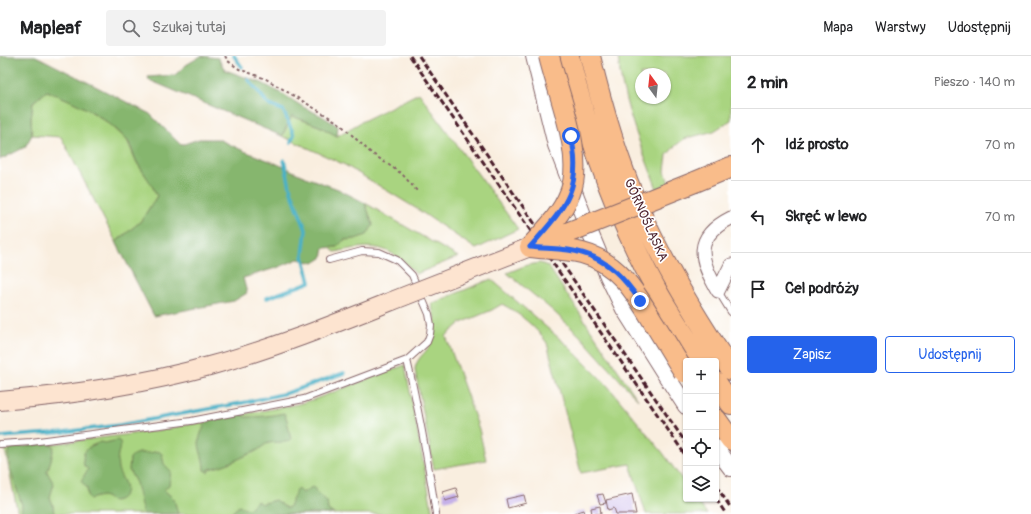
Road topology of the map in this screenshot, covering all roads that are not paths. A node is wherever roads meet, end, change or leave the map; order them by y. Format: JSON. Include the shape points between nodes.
{"nodes":[{"id":1,"x":534,"y":56,"type":"edge"},
{"id":2,"x":549,"y":56,"type":"edge"},
{"id":3,"x":569,"y":56,"type":"edge"},
{"id":4,"x":590,"y":56,"type":"edge"},
{"id":5,"x":601,"y":56,"type":"edge"},
{"id":6,"x":602,"y":106,"type":"junction"},
{"id":7,"x":731,"y":167,"type":"edge"},
{"id":8,"x":731,"y":218,"type":"edge"},
{"id":9,"x":530,"y":247,"type":"junction"},
{"id":10,"x":329,"y":260,"type":"dead end"},
{"id":11,"x":731,"y":265,"type":"edge"},
{"id":12,"x":718,"y":290,"type":"junction"},
{"id":13,"x":731,"y":312,"type":"edge"},
{"id":14,"x":700,"y":358,"type":"edge"},
{"id":15,"x":407,"y":360,"type":"junction"},
{"id":16,"x":683,"y":370,"type":"edge"},
{"id":17,"x":731,"y":370,"type":"edge"},
{"id":18,"x":719,"y":386,"type":"edge"},
{"id":19,"x":0,"y":401,"type":"edge"},
{"id":20,"x":683,"y":402,"type":"edge"},
{"id":21,"x":731,"y":404,"type":"edge"},
{"id":22,"x":719,"y":423,"type":"edge"},
{"id":23,"x":731,"y":440,"type":"edge"},
{"id":24,"x":0,"y":444,"type":"edge"},
{"id":25,"x":719,"y":452,"type":"edge"},
{"id":26,"x":731,"y":468,"type":"edge"},
{"id":27,"x":436,"y":514,"type":"edge"}],
"edges":[{"from":1,"to":20,"type":"street","via":[[556,144],[608,276],[624,309]]},
{"from":2,"to":9,"type":"main road","bridge":true,"via":[[574,148],[575,169],[572,187],[564,206]]},
{"from":3,"to":14,"type":"main road","name":"GÓRNOŚLĄSKA","via":[[595,150],[628,233],[656,290]]},
{"from":4,"to":6,"type":"main road","name":"GÓRNOŚLĄSKA"},
{"from":5,"to":6,"type":"main road"},
{"from":6,"to":17,"type":"main road","name":"GÓRNOŚLĄSKA","via":[[646,224],[681,292]]},
{"from":7,"to":9,"type":"main road","bridge":true},
{"from":8,"to":12,"type":"street","via":[[712,230],[704,242],[704,264]]},
{"from":9,"to":16,"type":"main road","bridge":true,"via":[[582,253],[600,260],[616,271],[640,301]]},
{"from":9,"to":19,"type":"main road","bridge":true,"via":[[268,348],[209,366],[91,391]]},
{"from":10,"to":15,"type":"lane","via":[[362,251],[379,252],[397,260],[412,275],[426,306],[431,325],[427,342]]},
{"from":11,"to":12,"type":"street"},
{"from":12,"to":13,"type":"lane"},
{"from":15,"to":24,"type":"lane","via":[[304,399],[190,421]]},
{"from":15,"to":27,"type":"lane"},
{"from":18,"to":21,"type":"main road"},
{"from":22,"to":23,"type":"main road"},
{"from":25,"to":26,"type":"street"}]}
